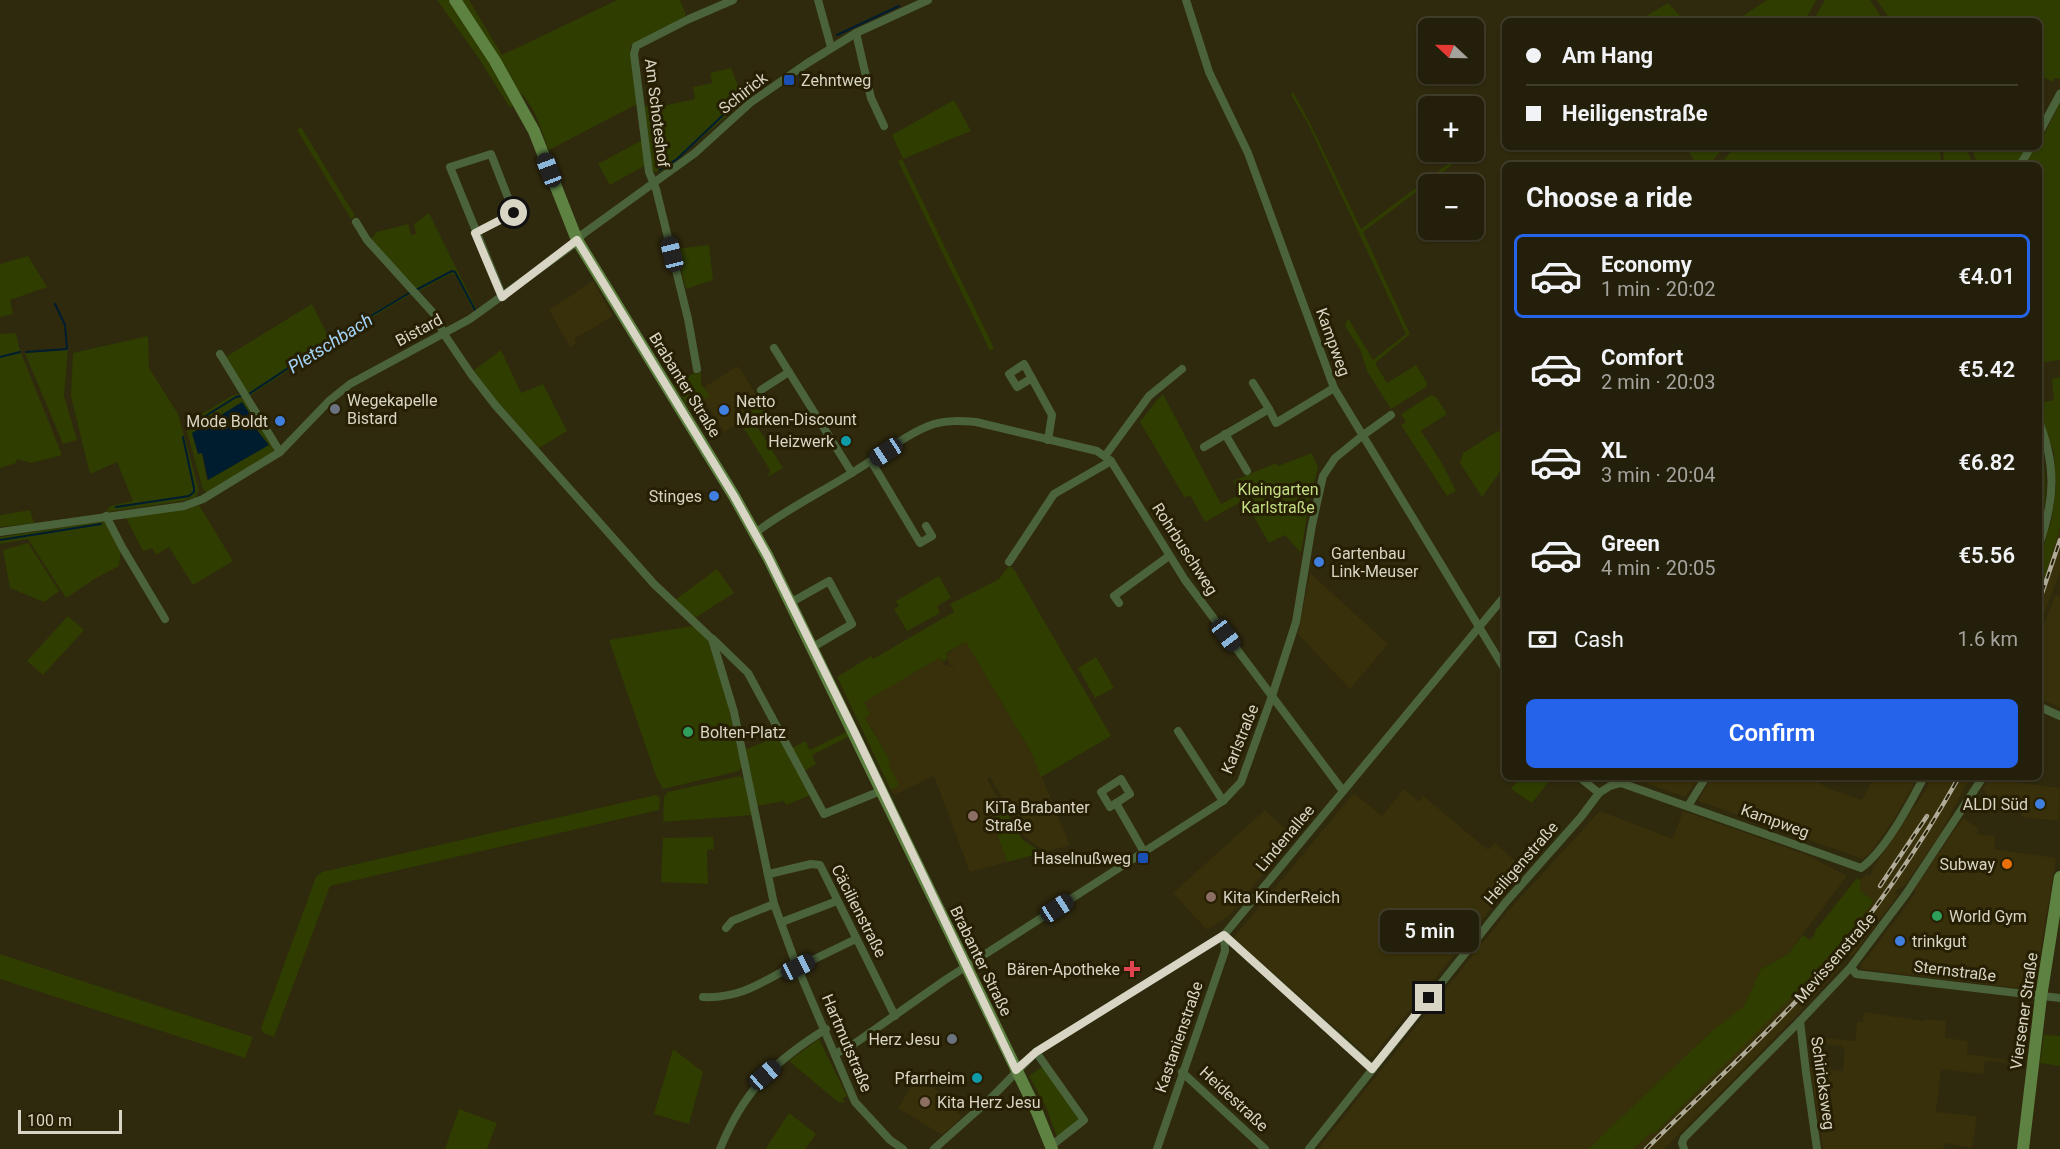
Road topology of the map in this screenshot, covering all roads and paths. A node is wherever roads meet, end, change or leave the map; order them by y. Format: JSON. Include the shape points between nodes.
{"nodes":[{"id":1,"x":455,"y":0,"type":"edge"},
{"id":2,"x":733,"y":0,"type":"edge"},
{"id":3,"x":818,"y":0,"type":"edge"},
{"id":4,"x":928,"y":0,"type":"edge"},
{"id":5,"x":1186,"y":0,"type":"edge"},
{"id":6,"x":856,"y":33,"type":"junction"},
{"id":7,"x":831,"y":47,"type":"junction"},
{"id":8,"x":2060,"y":94,"type":"edge"},
{"id":9,"x":884,"y":126,"type":"dead end"},
{"id":10,"x":2042,"y":128,"type":"edge"},
{"id":11,"x":653,"y":182,"type":"junction"},
{"id":12,"x":356,"y":222,"type":"dead end"},
{"id":13,"x":475,"y":233,"type":"junction"},
{"id":14,"x":577,"y":240,"type":"junction"},
{"id":15,"x":502,"y":297,"type":"junction"},
{"id":16,"x":444,"y":334,"type":"junction"},
{"id":17,"x":774,"y":348,"type":"dead end"},
{"id":18,"x":220,"y":354,"type":"dead end"},
{"id":19,"x":697,"y":369,"type":"dead end"},
{"id":20,"x":1182,"y":369,"type":"dead end"},
{"id":21,"x":789,"y":372,"type":"junction"},
{"id":22,"x":1032,"y":378,"type":"dead end"},
{"id":23,"x":1253,"y":382,"type":"dead end"},
{"id":24,"x":1334,"y":388,"type":"junction"},
{"id":25,"x":760,"y":390,"type":"dead end"},
{"id":26,"x":1269,"y":409,"type":"junction"},
{"id":27,"x":1391,"y":415,"type":"dead end"},
{"id":28,"x":2042,"y":429,"type":"edge"},
{"id":29,"x":1225,"y":434,"type":"junction"},
{"id":30,"x":1362,"y":436,"type":"junction"},
{"id":31,"x":1048,"y":440,"type":"junction"},
{"id":32,"x":1204,"y":447,"type":"dead end"},
{"id":33,"x":280,"y":452,"type":"junction"},
{"id":34,"x":1108,"y":458,"type":"junction"},
{"id":35,"x":871,"y":461,"type":"junction"},
{"id":36,"x":1247,"y":471,"type":"dead end"},
{"id":37,"x":852,"y":473,"type":"junction"},
{"id":38,"x":106,"y":516,"type":"junction"},
{"id":39,"x":926,"y":526,"type":"dead end"},
{"id":40,"x":0,"y":532,"type":"edge"},
{"id":41,"x":755,"y":533,"type":"junction"},
{"id":42,"x":2042,"y":535,"type":"edge"},
{"id":43,"x":1169,"y":556,"type":"junction"},
{"id":44,"x":1009,"y":562,"type":"dead end"},
{"id":45,"x":1502,"y":600,"type":"edge"},
{"id":46,"x":790,"y":603,"type":"junction"},
{"id":47,"x":1119,"y":603,"type":"dead end"},
{"id":48,"x":165,"y":619,"type":"dead end"},
{"id":49,"x":1480,"y":627,"type":"junction"},
{"id":50,"x":712,"y":639,"type":"junction"},
{"id":51,"x":813,"y":647,"type":"junction"},
{"id":52,"x":1502,"y":665,"type":"edge"},
{"id":53,"x":1272,"y":696,"type":"junction"},
{"id":54,"x":2042,"y":708,"type":"edge"},
{"id":55,"x":2060,"y":716,"type":"edge"},
{"id":56,"x":1178,"y":731,"type":"dead end"},
{"id":57,"x":1583,"y":780,"type":"edge"},
{"id":58,"x":1704,"y":780,"type":"edge"},
{"id":59,"x":1922,"y":780,"type":"edge"},
{"id":60,"x":1981,"y":780,"type":"edge"},
{"id":61,"x":883,"y":790,"type":"junction"},
{"id":62,"x":1343,"y":791,"type":"junction"},
{"id":63,"x":1599,"y":794,"type":"junction"},
{"id":64,"x":1223,"y":801,"type":"junction"},
{"id":65,"x":1116,"y":803,"type":"dead end"},
{"id":66,"x":1688,"y":806,"type":"junction"},
{"id":67,"x":1144,"y":852,"type":"junction"},
{"id":68,"x":769,"y":874,"type":"junction"},
{"id":69,"x":2060,"y":877,"type":"edge"},
{"id":70,"x":837,"y":901,"type":"junction"},
{"id":71,"x":774,"y":904,"type":"junction"},
{"id":72,"x":782,"y":922,"type":"junction"},
{"id":73,"x":726,"y":928,"type":"dead end"},
{"id":74,"x":1224,"y":935,"type":"junction"},
{"id":75,"x":856,"y":939,"type":"junction"},
{"id":76,"x":797,"y":966,"type":"junction"},
{"id":77,"x":966,"y":966,"type":"junction"},
{"id":78,"x":1851,"y":967,"type":"junction"},
{"id":79,"x":703,"y":997,"type":"dead end"},
{"id":80,"x":2041,"y":997,"type":"junction"},
{"id":81,"x":2060,"y":998,"type":"edge"},
{"id":82,"x":895,"y":1016,"type":"junction"},
{"id":83,"x":1800,"y":1021,"type":"junction"},
{"id":84,"x":825,"y":1029,"type":"junction"},
{"id":85,"x":1036,"y":1052,"type":"junction"},
{"id":86,"x":835,"y":1054,"type":"junction"},
{"id":87,"x":1372,"y":1069,"type":"junction"},
{"id":88,"x":1016,"y":1070,"type":"junction"},
{"id":89,"x":1182,"y":1072,"type":"junction"},
{"id":90,"x":1051,"y":1147,"type":"edge"},
{"id":91,"x":720,"y":1149,"type":"edge"},
{"id":92,"x":903,"y":1149,"type":"edge"},
{"id":93,"x":934,"y":1149,"type":"edge"},
{"id":94,"x":1157,"y":1149,"type":"edge"},
{"id":95,"x":1265,"y":1149,"type":"edge"},
{"id":96,"x":1309,"y":1149,"type":"edge"},
{"id":97,"x":1684,"y":1149,"type":"edge"},
{"id":98,"x":1817,"y":1149,"type":"edge"},
{"id":99,"x":2023,"y":1149,"type":"edge"}],
"edges":[{"from":1,"to":14,"type":"main road","name":"Brabanter Straße","via":[[495,60],[534,131]]},
{"from":2,"to":11,"type":"street","name":"Am Schoteshof","via":[[636,46]]},
{"from":3,"to":7,"type":"street"},
{"from":4,"to":6,"type":"street","name":"Schirick"},
{"from":5,"to":24,"type":"street","name":"Kampweg","via":[[1209,72],[1248,153]]},
{"from":6,"to":7,"type":"street","name":"Schirick"},
{"from":6,"to":9,"type":"street","via":[[871,98]]},
{"from":7,"to":11,"type":"street","name":"Schirick","via":[[750,103],[695,153]]},
{"from":8,"to":10,"type":"street"},
{"from":11,"to":14,"type":"street","name":"Schirick"},
{"from":11,"to":19,"type":"street","via":[[686,309]]},
{"from":12,"to":16,"type":"street","via":[[367,240],[435,315]]},
{"from":13,"to":13,"type":"street","via":[[450,167],[491,154],[514,213]]},
{"from":13,"to":15,"type":"street"},
{"from":14,"to":15,"type":"street","name":"Bistard"},
{"from":14,"to":41,"type":"main road","name":"Brabanter Straße"},
{"from":15,"to":16,"type":"street","name":"Bistard"},
{"from":16,"to":33,"type":"street","name":"Bistard","via":[[350,384]]},
{"from":16,"to":50,"type":"street","via":[[496,406],[654,584]]},
{"from":17,"to":21,"type":"street"},
{"from":18,"to":33,"type":"street"},
{"from":20,"to":34,"type":"street","via":[[1149,396]]},
{"from":21,"to":25,"type":"street"},
{"from":21,"to":37,"type":"street"},
{"from":22,"to":31,"type":"street","via":[[1052,415]]},
{"from":23,"to":26,"type":"street"},
{"from":24,"to":26,"type":"street","via":[[1276,423]]},
{"from":24,"to":30,"type":"street","name":"Kampweg"},
{"from":26,"to":29,"type":"street"},
{"from":27,"to":30,"type":"street","name":"Karlstraße"},
{"from":28,"to":42,"type":"street","via":[[2052,467],[2052,487]]},
{"from":29,"to":32,"type":"street"},
{"from":29,"to":36,"type":"street"},
{"from":30,"to":49,"type":"street","name":"Kampweg"},
{"from":30,"to":53,"type":"street","name":"Karlstraße","via":[[1335,458],[1323,476],[1296,622]]},
{"from":31,"to":34,"type":"street","via":[[1097,451]]},
{"from":31,"to":35,"type":"street","via":[[976,422],[948,422],[923,429]]},
{"from":33,"to":38,"type":"street","name":"Bistard","via":[[203,499],[184,506]]},
{"from":34,"to":43,"type":"street","name":"Rohrbuschweg"},
{"from":34,"to":44,"type":"street","via":[[1054,494]]},
{"from":35,"to":37,"type":"street"},
{"from":35,"to":39,"type":"street","via":[[920,543],[932,536]]},
{"from":37,"to":41,"type":"street"},
{"from":38,"to":40,"type":"street","name":"Bistard"},
{"from":38,"to":48,"type":"street"},
{"from":41,"to":46,"type":"main road","name":"Brabanter Straße"},
{"from":43,"to":47,"type":"street","via":[[1114,596]]},
{"from":43,"to":53,"type":"street","name":"Rohrbuschweg"},
{"from":45,"to":49,"type":"street","name":"Lindenallee"},
{"from":46,"to":51,"type":"main road","name":"Brabanter Straße"},
{"from":46,"to":51,"type":"street","via":[[829,581],[852,624]]},
{"from":49,"to":52,"type":"street","name":"Kampweg"},
{"from":49,"to":62,"type":"street","name":"Lindenallee"},
{"from":50,"to":61,"type":"street","via":[[748,673],[824,814]]},
{"from":50,"to":68,"type":"street","name":"Hartmutstraße","via":[[734,712]]},
{"from":51,"to":61,"type":"main road","name":"Brabanter Straße"},
{"from":53,"to":62,"type":"street","name":"Rohrbuschweg"},
{"from":53,"to":64,"type":"street","name":"Karlstraße","via":[[1241,782]]},
{"from":54,"to":55,"type":"street"},
{"from":56,"to":64,"type":"street"},
{"from":57,"to":63,"type":"street"},
{"from":58,"to":66,"type":"street"},
{"from":59,"to":66,"type":"street","name":"Kampweg","via":[[1871,861],[1861,868]]},
{"from":60,"to":78,"type":"street","name":"Mevissenstraße","via":[[1906,894]]},
{"from":61,"to":77,"type":"main road","name":"Brabanter Straße"},
{"from":62,"to":74,"type":"street","name":"Lindenallee"},
{"from":63,"to":66,"type":"street","name":"Kampweg","via":[[1622,783]]},
{"from":63,"to":87,"type":"street","name":"Heiligenstraße","via":[[1499,910]]},
{"from":64,"to":67,"type":"street","name":"Karlstraße"},
{"from":65,"to":67,"type":"street"},
{"from":67,"to":77,"type":"street","name":"Karlstraße"},
{"from":68,"to":70,"type":"street","name":"Cäcilienstraße","via":[[812,864],[820,866]]},
{"from":68,"to":71,"type":"street","name":"Hartmutstraße"},
{"from":69,"to":80,"type":"main road","name":"Viersener Straße"},
{"from":70,"to":72,"type":"street"},
{"from":70,"to":75,"type":"street","name":"Cäcilienstraße"},
{"from":71,"to":72,"type":"street","name":"Hartmutstraße"},
{"from":71,"to":73,"type":"street","via":[[732,921]]},
{"from":72,"to":76,"type":"street","name":"Hartmutstraße"},
{"from":74,"to":85,"type":"street","name":"Lindenallee"},
{"from":74,"to":87,"type":"street"},
{"from":74,"to":89,"type":"street","name":"Kastanienstraße","via":[[1225,951]]},
{"from":75,"to":76,"type":"street"},
{"from":75,"to":82,"type":"street","name":"Cäcilienstraße"},
{"from":76,"to":79,"type":"street","via":[[739,994]]},
{"from":76,"to":84,"type":"street","name":"Hartmutstraße"},
{"from":77,"to":82,"type":"street","name":"Karlstraße"},
{"from":77,"to":88,"type":"main road","name":"Brabanter Straße"},
{"from":78,"to":80,"type":"street","name":"Sternstraße","via":[[1856,974]]},
{"from":78,"to":83,"type":"street","name":"Mevissenstraße"},
{"from":80,"to":81,"type":"street","name":"Sternstraße"},
{"from":80,"to":99,"type":"main road","name":"Viersener Straße"},
{"from":82,"to":86,"type":"street","name":"Karlstraße"},
{"from":83,"to":97,"type":"street","name":"Mevissenstraße","via":[[1684,1138]]},
{"from":83,"to":98,"type":"street","name":"Schiricksweg"},
{"from":84,"to":86,"type":"street","name":"Hartmutstraße"},
{"from":84,"to":91,"type":"street","via":[[782,1060],[750,1092]]},
{"from":85,"to":88,"type":"street","name":"Lindenallee"},
{"from":85,"to":90,"type":"street","name":"Brabanter Straße","via":[[1084,1120]]},
{"from":86,"to":92,"type":"street","name":"Hartmutstraße","via":[[855,1102]]},
{"from":87,"to":96,"type":"street","name":"Heiligenstraße"},
{"from":88,"to":90,"type":"main road","name":"Brabanter Straße"},
{"from":88,"to":93,"type":"street","name":"Lindenallee"},
{"from":89,"to":94,"type":"street","name":"Kastanienstraße"},
{"from":89,"to":95,"type":"street","name":"Heidestraße"}]}
